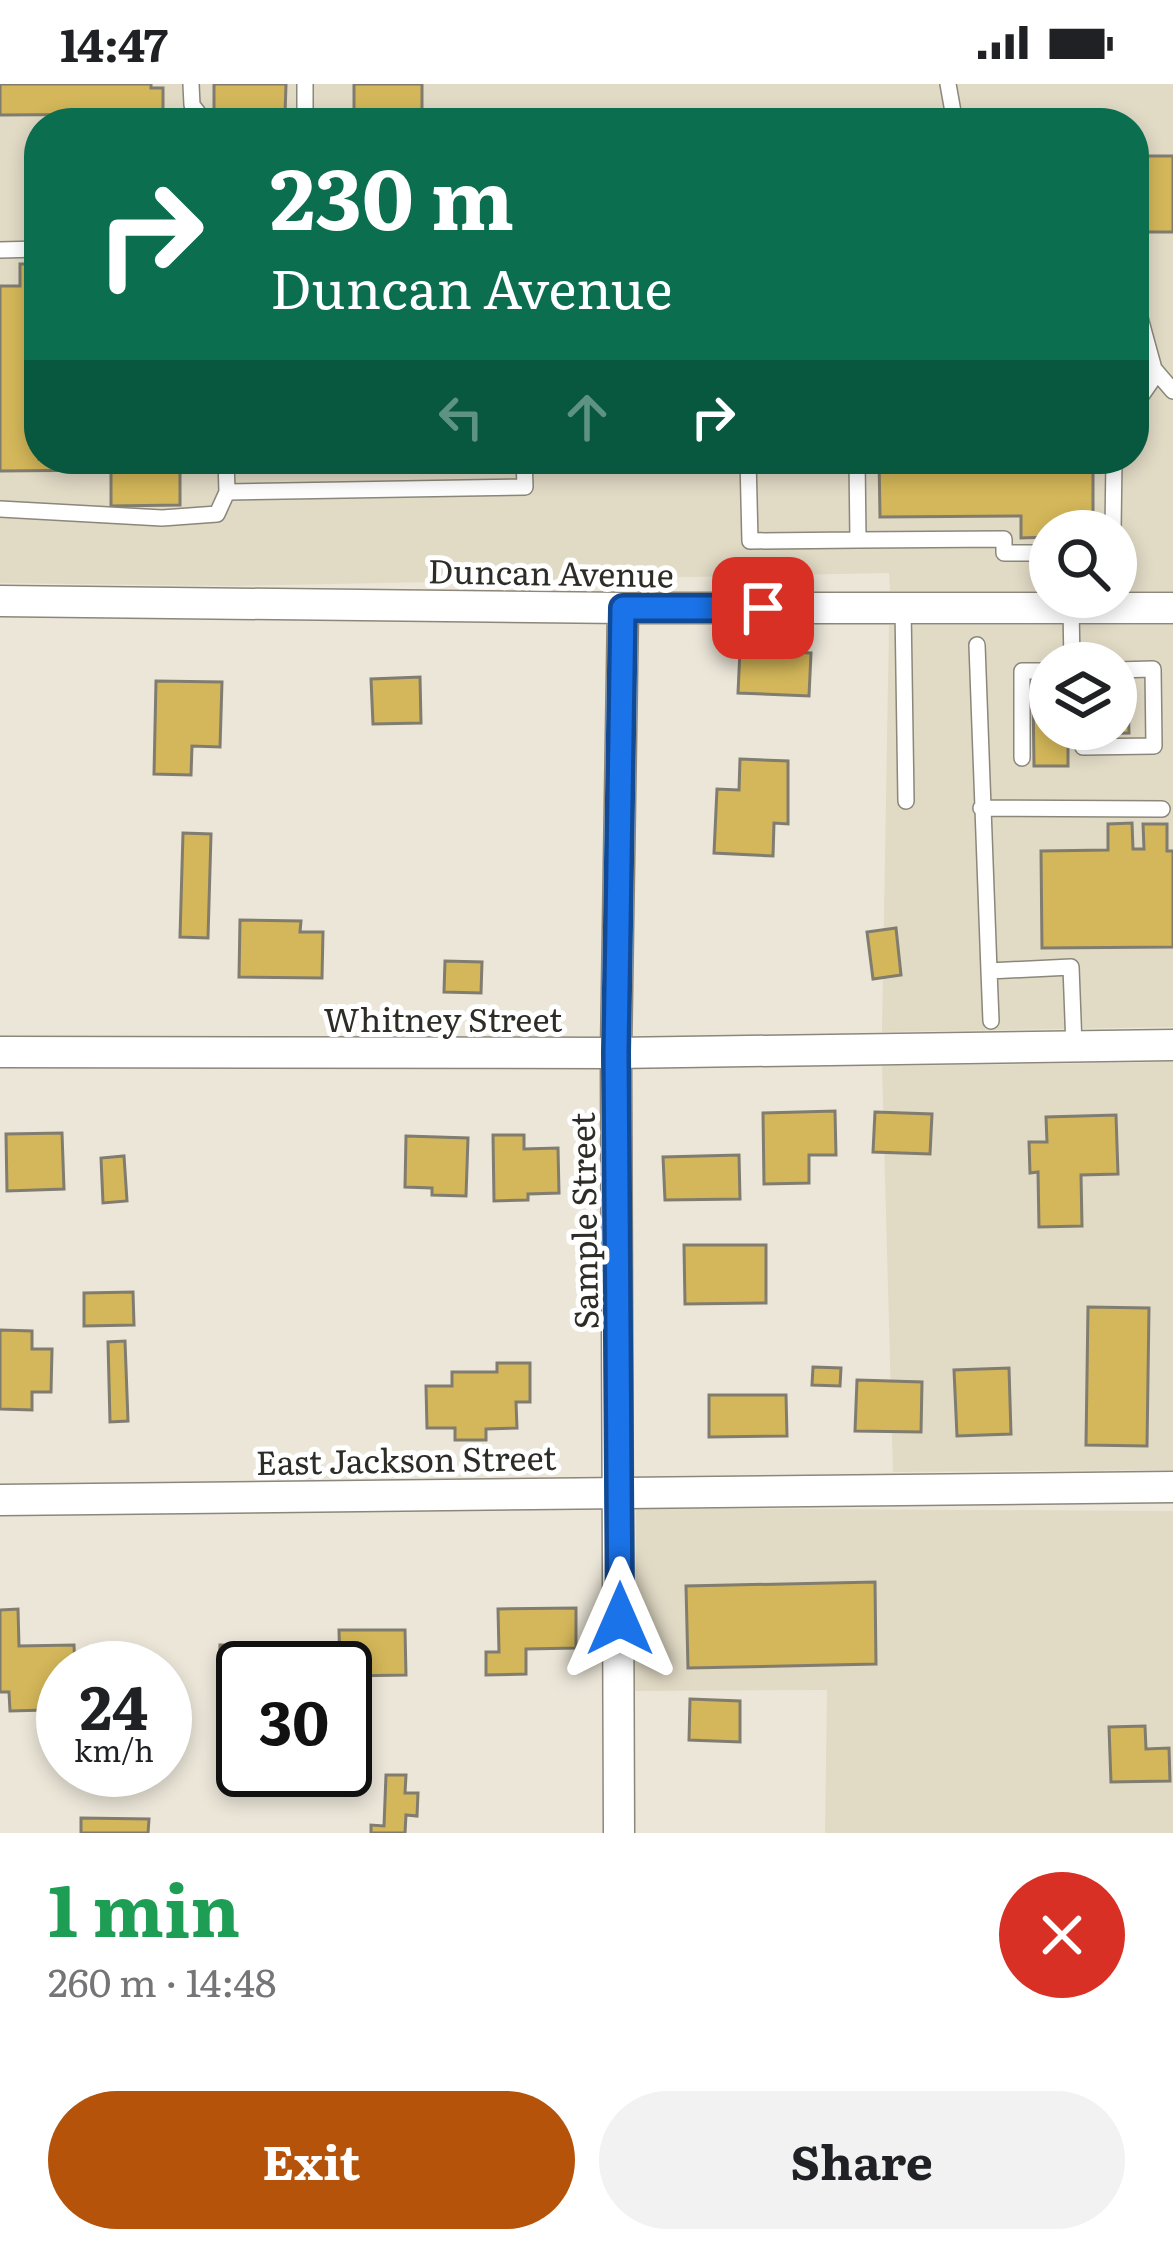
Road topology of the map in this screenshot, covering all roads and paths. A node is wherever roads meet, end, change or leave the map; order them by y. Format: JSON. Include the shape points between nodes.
{"nodes":[{"id":1,"x":1149,"y":346,"type":"edge"},
{"id":2,"x":1157,"y":373,"type":"junction"},
{"id":3,"x":1149,"y":384,"type":"edge"},
{"id":4,"x":1173,"y":391,"type":"edge"},
{"id":5,"x":226,"y":474,"type":"edge"},
{"id":6,"x":525,"y":474,"type":"edge"},
{"id":7,"x":748,"y":474,"type":"edge"},
{"id":8,"x":857,"y":474,"type":"edge"},
{"id":9,"x":1114,"y":474,"type":"edge"},
{"id":10,"x":227,"y":493,"type":"junction"},
{"id":11,"x":0,"y":509,"type":"edge"},
{"id":12,"x":1113,"y":510,"type":"edge"},
{"id":13,"x":858,"y":540,"type":"junction"},
{"id":14,"x":1029,"y":553,"type":"edge"},
{"id":15,"x":0,"y":601,"type":"edge"},
{"id":16,"x":1137,"y":605,"type":"edge"},
{"id":17,"x":623,"y":608,"type":"junction"},
{"id":18,"x":903,"y":608,"type":"junction"},
{"id":19,"x":1029,"y":608,"type":"edge"},
{"id":20,"x":1173,"y":608,"type":"edge"},
{"id":21,"x":977,"y":645,"type":"dead end"},
{"id":22,"x":1137,"y":670,"type":"edge"},
{"id":23,"x":1029,"y":671,"type":"edge"},
{"id":24,"x":1137,"y":746,"type":"edge"},
{"id":25,"x":1022,"y":758,"type":"dead end"},
{"id":26,"x":906,"y":801,"type":"dead end"},
{"id":27,"x":981,"y":808,"type":"junction"},
{"id":28,"x":1162,"y":809,"type":"dead end"},
{"id":29,"x":988,"y":970,"type":"junction"},
{"id":30,"x":991,"y":1021,"type":"dead end"},
{"id":31,"x":1173,"y":1045,"type":"edge"},
{"id":32,"x":1074,"y":1046,"type":"junction"},
{"id":33,"x":0,"y":1052,"type":"edge"},
{"id":34,"x":616,"y":1053,"type":"junction"},
{"id":35,"x":1173,"y":1487,"type":"edge"},
{"id":36,"x":621,"y":1491,"type":"junction"},
{"id":37,"x":0,"y":1500,"type":"edge"},
{"id":38,"x":620,"y":1833,"type":"edge"}],
"edges":[{"from":1,"to":2,"type":"lane"},
{"from":2,"to":3,"type":"lane"},
{"from":2,"to":4,"type":"lane"},
{"from":5,"to":10,"type":"lane"},
{"from":6,"to":10,"type":"lane","via":[[525,487]]},
{"from":7,"to":13,"type":"lane","via":[[750,541]]},
{"from":8,"to":13,"type":"lane"},
{"from":9,"to":12,"type":"lane"},
{"from":10,"to":11,"type":"lane","via":[[217,514],[162,518]]},
{"from":13,"to":14,"type":"lane","via":[[1004,539],[1004,553]]},
{"from":15,"to":17,"type":"street","name":"Duncan Avenue"},
{"from":16,"to":20,"type":"street","name":"Duncan Avenue"},
{"from":17,"to":18,"type":"street","name":"Duncan Avenue"},
{"from":17,"to":34,"type":"street","name":"Sample Street"},
{"from":18,"to":19,"type":"street","name":"Duncan Avenue"},
{"from":18,"to":26,"type":"lane"},
{"from":21,"to":27,"type":"lane"},
{"from":22,"to":24,"type":"lane","via":[[1153,670],[1154,746]]},
{"from":23,"to":25,"type":"lane","via":[[1022,671]]},
{"from":27,"to":28,"type":"lane"},
{"from":27,"to":29,"type":"lane"},
{"from":29,"to":30,"type":"lane"},
{"from":29,"to":32,"type":"lane","via":[[1071,967]]},
{"from":31,"to":32,"type":"street","name":"Whitney Street"},
{"from":32,"to":34,"type":"street","name":"Whitney Street"},
{"from":33,"to":34,"type":"street","name":"Whitney Street"},
{"from":34,"to":36,"type":"street","name":"Sample Street"},
{"from":35,"to":36,"type":"street","name":"East Jackson Street"},
{"from":36,"to":37,"type":"street","name":"East Jackson Street"},
{"from":36,"to":38,"type":"street","name":"Sample Street"}]}
